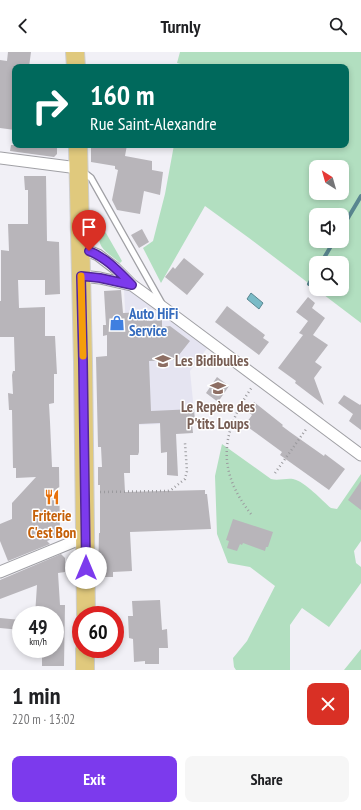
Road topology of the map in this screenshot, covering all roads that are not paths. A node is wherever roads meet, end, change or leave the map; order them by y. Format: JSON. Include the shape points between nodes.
{"nodes":[{"id":1,"x":75,"y":52,"type":"edge"},
{"id":2,"x":76,"y":64,"type":"edge"},
{"id":3,"x":78,"y":148,"type":"edge"},
{"id":4,"x":0,"y":158,"type":"edge"},
{"id":5,"x":78,"y":168,"type":"junction"},
{"id":6,"x":81,"y":248,"type":"junction"},
{"id":7,"x":81,"y":276,"type":"junction"},
{"id":8,"x":132,"y":285,"type":"junction"},
{"id":9,"x":164,"y":308,"type":"junction"},
{"id":10,"x":361,"y":455,"type":"edge"},
{"id":11,"x":86,"y":537,"type":"junction"},
{"id":12,"x":0,"y":572,"type":"edge"},
{"id":13,"x":86,"y":606,"type":"edge"},
{"id":14,"x":85,"y":658,"type":"edge"},
{"id":15,"x":85,"y":670,"type":"edge"}],
"edges":[{"from":1,"to":2,"type":"main road"},
{"from":3,"to":5,"type":"main road"},
{"from":4,"to":5,"type":"street"},
{"from":5,"to":6,"type":"main road"},
{"from":5,"to":9,"type":"lane","via":[[91,178]]},
{"from":6,"to":7,"type":"main road"},
{"from":6,"to":8,"type":"street","via":[[98,255]]},
{"from":7,"to":8,"type":"street"},
{"from":7,"to":11,"type":"main road"},
{"from":8,"to":9,"type":"street"},
{"from":9,"to":10,"type":"street"},
{"from":11,"to":12,"type":"street"},
{"from":11,"to":13,"type":"main road"},
{"from":14,"to":15,"type":"main road"}]}
